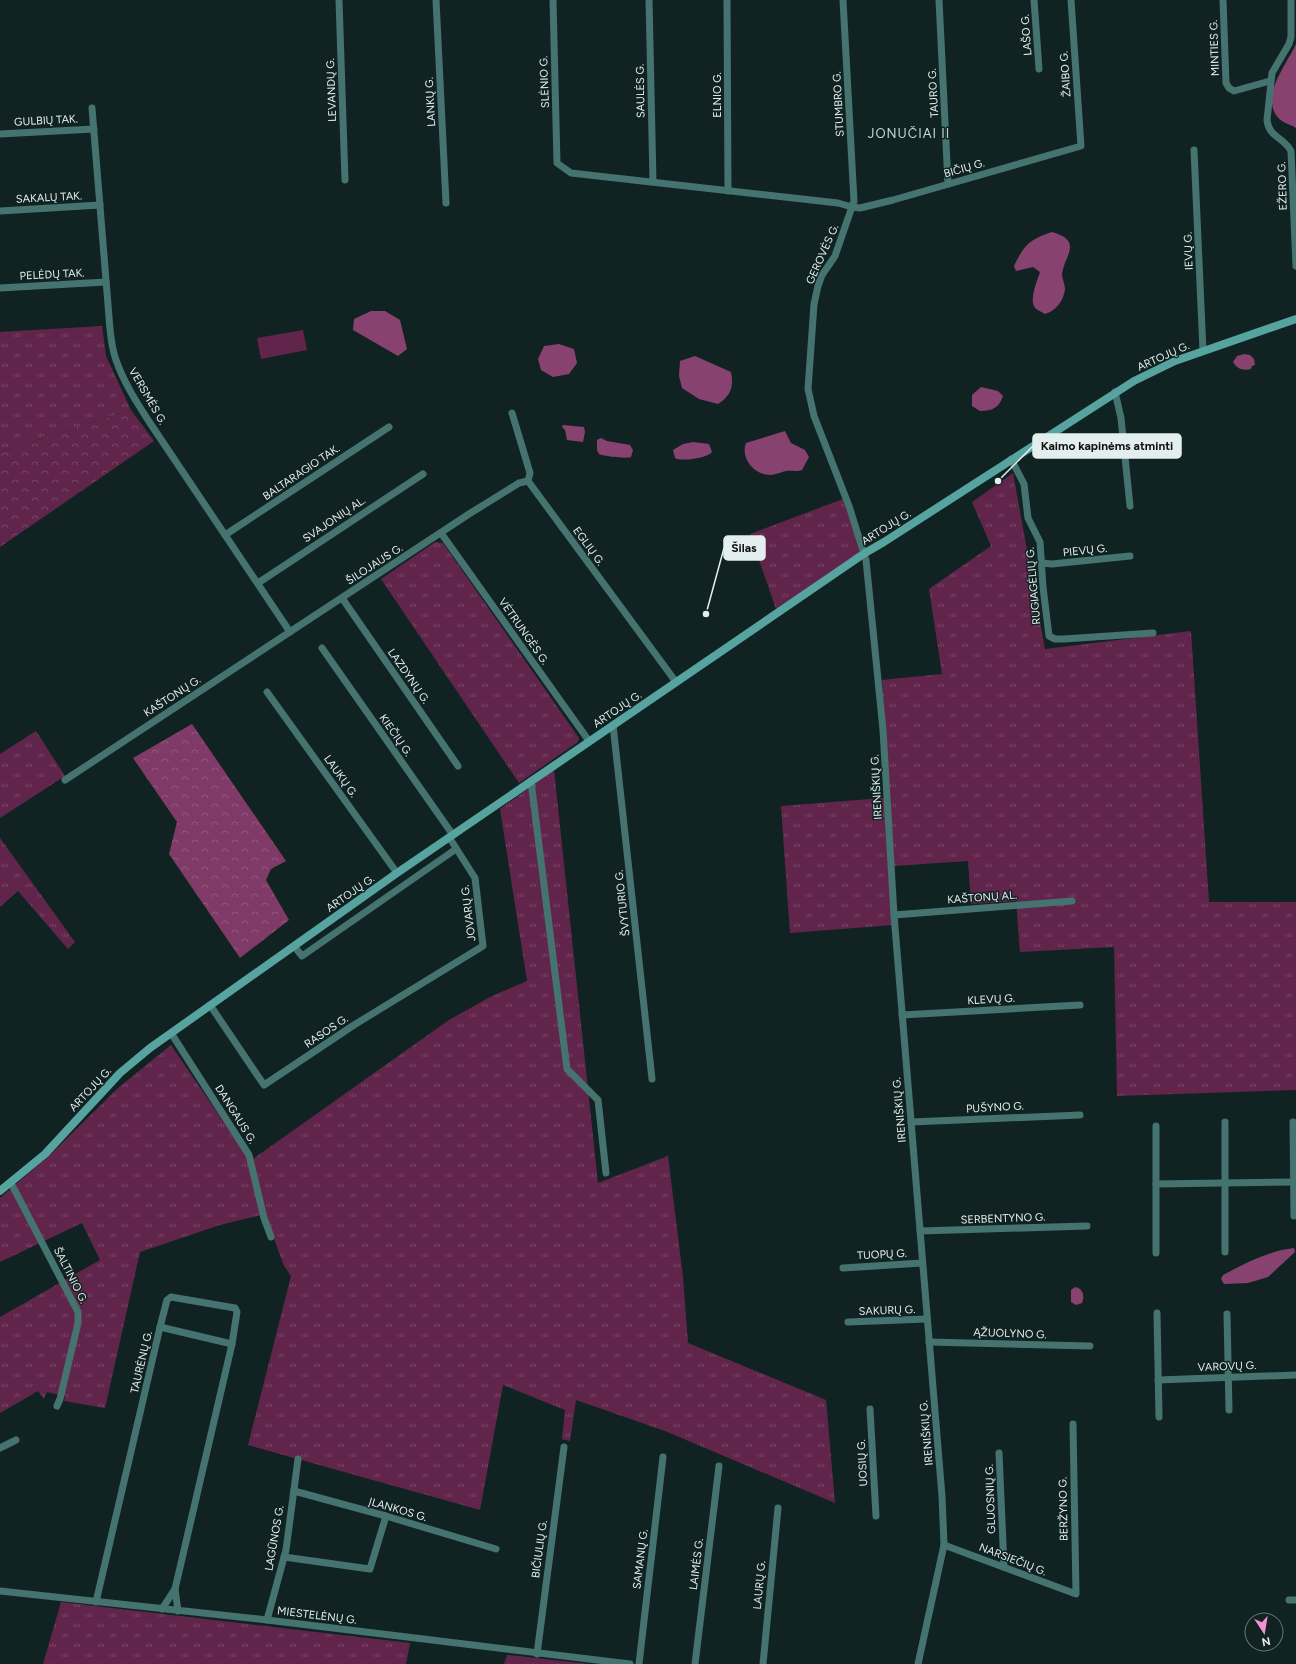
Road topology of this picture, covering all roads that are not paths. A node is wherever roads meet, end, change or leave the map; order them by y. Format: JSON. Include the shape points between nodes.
{"nodes":[{"id":1,"x":339,"y":0,"type":"edge"},
{"id":2,"x":436,"y":0,"type":"edge"},
{"id":3,"x":552,"y":0,"type":"edge"},
{"id":4,"x":649,"y":0,"type":"edge"},
{"id":5,"x":727,"y":0,"type":"edge"},
{"id":6,"x":843,"y":0,"type":"edge"},
{"id":7,"x":939,"y":0,"type":"edge"},
{"id":8,"x":1034,"y":0,"type":"edge"},
{"id":9,"x":1071,"y":0,"type":"edge"},
{"id":10,"x":1223,"y":0,"type":"edge"},
{"id":11,"x":1291,"y":0,"type":"edge"},
{"id":12,"x":1039,"y":69,"type":"dead end"},
{"id":13,"x":1270,"y":81,"type":"junction"},
{"id":14,"x":92,"y":108,"type":"dead end"},
{"id":15,"x":94,"y":129,"type":"junction"},
{"id":16,"x":0,"y":134,"type":"edge"},
{"id":17,"x":1081,"y":146,"type":"joint"},
{"id":18,"x":1194,"y":150,"type":"dead end"},
{"id":19,"x":345,"y":180,"type":"dead end"},
{"id":20,"x":652,"y":182,"type":"junction"},
{"id":21,"x":948,"y":184,"type":"junction"},
{"id":22,"x":728,"y":191,"type":"junction"},
{"id":23,"x":446,"y":203,"type":"dead end"},
{"id":24,"x":100,"y":205,"type":"junction"},
{"id":25,"x":852,"y":207,"type":"junction"},
{"id":26,"x":0,"y":211,"type":"edge"},
{"id":27,"x":1296,"y":266,"type":"edge"},
{"id":28,"x":106,"y":282,"type":"junction"},
{"id":29,"x":0,"y":288,"type":"edge"},
{"id":30,"x":1296,"y":319,"type":"edge"},
{"id":31,"x":1203,"y":350,"type":"junction"},
{"id":32,"x":1115,"y":392,"type":"junction"},
{"id":33,"x":512,"y":413,"type":"dead end"},
{"id":34,"x":389,"y":427,"type":"dead end"},
{"id":35,"x":1011,"y":459,"type":"junction"},
{"id":36,"x":423,"y":474,"type":"dead end"},
{"id":37,"x":528,"y":481,"type":"junction"},
{"id":38,"x":1130,"y":506,"type":"dead end"},
{"id":39,"x":440,"y":533,"type":"junction"},
{"id":40,"x":225,"y":535,"type":"junction"},
{"id":41,"x":865,"y":553,"type":"junction"},
{"id":42,"x":1130,"y":556,"type":"dead end"},
{"id":43,"x":1042,"y":563,"type":"junction"},
{"id":44,"x":258,"y":583,"type":"junction"},
{"id":45,"x":342,"y":598,"type":"junction"},
{"id":46,"x":290,"y":632,"type":"junction"},
{"id":47,"x":1153,"y":633,"type":"dead end"},
{"id":48,"x":322,"y":648,"type":"dead end"},
{"id":49,"x":676,"y":682,"type":"junction"},
{"id":50,"x":267,"y":692,"type":"dead end"},
{"id":51,"x":613,"y":725,"type":"junction"},
{"id":52,"x":589,"y":741,"type":"junction"},
{"id":53,"x":458,"y":766,"type":"dead end"},
{"id":54,"x":65,"y":780,"type":"dead end"},
{"id":55,"x":531,"y":781,"type":"junction"},
{"id":56,"x":451,"y":836,"type":"junction"},
{"id":57,"x":456,"y":849,"type":"junction"},
{"id":58,"x":397,"y":873,"type":"junction"},
{"id":59,"x":1072,"y":901,"type":"dead end"},
{"id":60,"x":894,"y":915,"type":"junction"},
{"id":61,"x":294,"y":946,"type":"junction"},
{"id":62,"x":483,"y":946,"type":"joint"},
{"id":63,"x":210,"y":1005,"type":"junction"},
{"id":64,"x":1080,"y":1005,"type":"dead end"},
{"id":65,"x":902,"y":1015,"type":"junction"},
{"id":66,"x":171,"y":1033,"type":"junction"},
{"id":67,"x":652,"y":1079,"type":"dead end"},
{"id":68,"x":1080,"y":1115,"type":"dead end"},
{"id":69,"x":911,"y":1122,"type":"junction"},
{"id":70,"x":1225,"y":1122,"type":"dead end"},
{"id":71,"x":1293,"y":1122,"type":"dead end"},
{"id":72,"x":1156,"y":1126,"type":"dead end"},
{"id":73,"x":606,"y":1173,"type":"dead end"},
{"id":74,"x":1295,"y":1182,"type":"edge"},
{"id":75,"x":11,"y":1183,"type":"junction"},
{"id":76,"x":1225,"y":1183,"type":"junction"},
{"id":77,"x":1156,"y":1184,"type":"junction"},
{"id":78,"x":0,"y":1191,"type":"edge"},
{"id":79,"x":1294,"y":1216,"type":"dead end"},
{"id":80,"x":1087,"y":1226,"type":"dead end"},
{"id":81,"x":920,"y":1231,"type":"junction"},
{"id":82,"x":271,"y":1237,"type":"dead end"},
{"id":83,"x":1226,"y":1252,"type":"dead end"},
{"id":84,"x":1156,"y":1253,"type":"dead end"},
{"id":85,"x":922,"y":1263,"type":"junction"},
{"id":86,"x":843,"y":1268,"type":"dead end"},
{"id":87,"x":1157,"y":1313,"type":"dead end"},
{"id":88,"x":1227,"y":1314,"type":"dead end"},
{"id":89,"x":927,"y":1319,"type":"junction"},
{"id":90,"x":848,"y":1322,"type":"dead end"},
{"id":91,"x":160,"y":1327,"type":"junction"},
{"id":92,"x":929,"y":1342,"type":"junction"},
{"id":93,"x":232,"y":1344,"type":"junction"},
{"id":94,"x":1090,"y":1346,"type":"dead end"},
{"id":95,"x":1296,"y":1374,"type":"edge"},
{"id":96,"x":1228,"y":1376,"type":"junction"},
{"id":97,"x":1158,"y":1380,"type":"junction"},
{"id":98,"x":56,"y":1406,"type":"dead end"},
{"id":99,"x":870,"y":1409,"type":"dead end"},
{"id":100,"x":1229,"y":1410,"type":"dead end"},
{"id":101,"x":1159,"y":1417,"type":"dead end"},
{"id":102,"x":1073,"y":1424,"type":"dead end"},
{"id":103,"x":16,"y":1440,"type":"dead end"},
{"id":104,"x":564,"y":1447,"type":"dead end"},
{"id":105,"x":0,"y":1448,"type":"edge"},
{"id":106,"x":999,"y":1453,"type":"dead end"},
{"id":107,"x":663,"y":1457,"type":"dead end"},
{"id":108,"x":298,"y":1459,"type":"dead end"},
{"id":109,"x":719,"y":1466,"type":"dead end"},
{"id":110,"x":294,"y":1491,"type":"junction"},
{"id":111,"x":778,"y":1508,"type":"dead end"},
{"id":112,"x":386,"y":1516,"type":"junction"},
{"id":113,"x":876,"y":1516,"type":"dead end"},
{"id":114,"x":944,"y":1545,"type":"junction"},
{"id":115,"x":496,"y":1549,"type":"dead end"},
{"id":116,"x":284,"y":1557,"type":"junction"},
{"id":117,"x":1004,"y":1567,"type":"junction"},
{"id":118,"x":175,"y":1589,"type":"junction"},
{"id":119,"x":0,"y":1591,"type":"edge"},
{"id":120,"x":1076,"y":1594,"type":"joint"},
{"id":121,"x":96,"y":1602,"type":"junction"},
{"id":122,"x":162,"y":1609,"type":"junction"},
{"id":123,"x":178,"y":1611,"type":"junction"},
{"id":124,"x":267,"y":1620,"type":"junction"},
{"id":125,"x":537,"y":1654,"type":"junction"},
{"id":126,"x":630,"y":1664,"type":"edge"},
{"id":127,"x":639,"y":1664,"type":"edge"},
{"id":128,"x":696,"y":1664,"type":"edge"},
{"id":129,"x":763,"y":1664,"type":"edge"},
{"id":130,"x":918,"y":1664,"type":"edge"}],
"edges":[{"from":1,"to":19,"type":"street","name":"LEVANDŲ G."},
{"from":2,"to":23,"type":"street","name":"LANKŲ G."},
{"from":3,"to":20,"type":"street","name":"SLĖNIO G.","via":[[557,163],[571,173]]},
{"from":4,"to":20,"type":"street","name":"SAULĖS G."},
{"from":5,"to":22,"type":"street","name":"ELNIO G."},
{"from":6,"to":25,"type":"street","name":"STUMBRO G."},
{"from":7,"to":21,"type":"street","name":"TAURO G."},
{"from":8,"to":12,"type":"street","name":"LAŠO G."},
{"from":9,"to":17,"type":"street","name":"ŽAIBO G."},
{"from":10,"to":13,"type":"street","name":"MINTIES G.","via":[[1226,83],[1234,91]]},
{"from":11,"to":13,"type":"street","name":"EŽERO G.","via":[[1291,37]]},
{"from":13,"to":27,"type":"street","name":"EŽERO G.","via":[[1268,127],[1291,151]]},
{"from":14,"to":15,"type":"street","name":"VERSMĖS G."},
{"from":15,"to":16,"type":"street","name":"GULBIŲ TAK."},
{"from":15,"to":24,"type":"street","name":"VERSMĖS G."},
{"from":17,"to":21,"type":"street","name":"BIČIŲ G."},
{"from":18,"to":31,"type":"street","name":"IEVŲ G."},
{"from":20,"to":22,"type":"street"},
{"from":21,"to":25,"type":"street","name":"BIČIŲ G.","via":[[860,208]]},
{"from":22,"to":25,"type":"street","via":[[838,203]]},
{"from":24,"to":26,"type":"street","name":"SAKALŲ TAK."},
{"from":24,"to":28,"type":"street","name":"VERSMĖS G."},
{"from":25,"to":41,"type":"street","name":"GEROVĖS G.","via":[[835,256],[818,286],[814,304],[808,389],[814,416]]},
{"from":28,"to":29,"type":"street","name":"PELĖDŲ TAK."},
{"from":28,"to":40,"type":"street","name":"VERSMĖS G.","via":[[111,341],[129,390]]},
{"from":30,"to":31,"type":"main road","name":"ARTOJŲ G."},
{"from":31,"to":32,"type":"main road","name":"ARTOJŲ G.","via":[[1156,370]]},
{"from":32,"to":35,"type":"main road","name":"ARTOJŲ G."},
{"from":32,"to":38,"type":"street","via":[[1121,418]]},
{"from":33,"to":37,"type":"street","via":[[530,473]]},
{"from":34,"to":40,"type":"street","name":"BALTARAGIO TAK."},
{"from":35,"to":41,"type":"main road","name":"ARTOJŲ G."},
{"from":35,"to":43,"type":"street","name":"RUGIAGĖLIŲ G.","via":[[1024,484],[1028,518],[1040,542]]},
{"from":36,"to":44,"type":"street","name":"SVAJONIŲ AL."},
{"from":37,"to":39,"type":"street","name":"ŠILOJAUS G.","via":[[519,483]]},
{"from":37,"to":49,"type":"street","name":"EGLIŲ G."},
{"from":39,"to":45,"type":"street","name":"ŠILOJAUS G."},
{"from":39,"to":52,"type":"street","name":"VĖTRUNGĖS G."},
{"from":40,"to":44,"type":"street","name":"VERSMĖS G."},
{"from":41,"to":49,"type":"main road","name":"ARTOJŲ G."},
{"from":41,"to":60,"type":"street","name":"IRENIŠKIŲ G.","via":[[883,730]]},
{"from":42,"to":43,"type":"street","name":"PIEVŲ G."},
{"from":43,"to":47,"type":"street","name":"RUGIAGĖLIŲ G.","via":[[1049,636],[1064,639]]},
{"from":44,"to":46,"type":"street","name":"VERSMĖS G."},
{"from":45,"to":46,"type":"street","name":"ŠILOJAUS G."},
{"from":45,"to":53,"type":"street","name":"LAZDYNŲ G."},
{"from":46,"to":54,"type":"street","name":"KAŠTONŲ G."},
{"from":48,"to":56,"type":"street","name":"KIEČIŲ G."},
{"from":49,"to":51,"type":"main road","name":"ARTOJŲ G."},
{"from":50,"to":58,"type":"street","name":"LAUKŲ G."},
{"from":51,"to":52,"type":"main road","name":"ARTOJŲ G."},
{"from":51,"to":67,"type":"street","name":"ŠVYTURIO G."},
{"from":52,"to":55,"type":"main road","name":"ARTOJŲ G."},
{"from":55,"to":56,"type":"main road","name":"ARTOJŲ G."},
{"from":55,"to":73,"type":"street","via":[[566,1069],[598,1100]]},
{"from":56,"to":57,"type":"street","name":"JOVARŲ G."},
{"from":56,"to":58,"type":"main road","name":"ARTOJŲ G."},
{"from":57,"to":61,"type":"street","via":[[302,956]]},
{"from":57,"to":62,"type":"street","name":"JOVARŲ G.","via":[[475,878]]},
{"from":58,"to":61,"type":"main road","name":"ARTOJŲ G."},
{"from":59,"to":60,"type":"street","name":"KAŠTONŲ AL."},
{"from":60,"to":65,"type":"street","name":"IRENIŠKIŲ G."},
{"from":61,"to":63,"type":"main road","name":"ARTOJŲ G."},
{"from":62,"to":63,"type":"street","name":"RASOS G.","via":[[354,1025],[264,1085]]},
{"from":63,"to":66,"type":"main road","name":"ARTOJŲ G."},
{"from":64,"to":65,"type":"street","name":"KLEVŲ G."},
{"from":65,"to":69,"type":"street","name":"IRENIŠKIŲ G."},
{"from":66,"to":75,"type":"main road","name":"ARTOJŲ G.","via":[[120,1073],[45,1154]]},
{"from":66,"to":82,"type":"street","name":"DANGAUS G.","via":[[249,1155]]},
{"from":68,"to":69,"type":"street","name":"PUŠYNO G."},
{"from":69,"to":81,"type":"street","name":"IRENIŠKIŲ G."},
{"from":70,"to":76,"type":"street"},
{"from":71,"to":74,"type":"street"},
{"from":72,"to":77,"type":"street"},
{"from":74,"to":76,"type":"street"},
{"from":74,"to":79,"type":"street"},
{"from":75,"to":78,"type":"main road","name":"ARTOJŲ G."},
{"from":75,"to":98,"type":"street","name":"ŠALTINIO G.","via":[[78,1312],[78,1323],[60,1399]]},
{"from":76,"to":77,"type":"street"},
{"from":76,"to":83,"type":"street"},
{"from":77,"to":84,"type":"street"},
{"from":80,"to":81,"type":"street","name":"SERBENTYNO G."},
{"from":81,"to":85,"type":"street","name":"IRENIŠKIŲ G."},
{"from":85,"to":86,"type":"street","name":"TUOPŲ G."},
{"from":85,"to":89,"type":"street","name":"IRENIŠKIŲ G."},
{"from":87,"to":97,"type":"street"},
{"from":88,"to":96,"type":"street"},
{"from":89,"to":90,"type":"street","name":"SAKURŲ G."},
{"from":89,"to":92,"type":"street","name":"IRENIŠKIŲ G."},
{"from":91,"to":93,"type":"street","name":"TAURĖNŲ G."},
{"from":91,"to":93,"type":"street","via":[[167,1300],[171,1297],[235,1308]]},
{"from":91,"to":121,"type":"street","name":"TAURĖNŲ G."},
{"from":92,"to":94,"type":"street","name":"ĄŽUOLYNO G."},
{"from":92,"to":114,"type":"street","name":"IRENIŠKIŲ G."},
{"from":93,"to":118,"type":"street"},
{"from":95,"to":96,"type":"street","name":"VAROVŲ G."},
{"from":96,"to":97,"type":"street","name":"VAROVŲ G."},
{"from":96,"to":100,"type":"street"},
{"from":97,"to":101,"type":"street"},
{"from":99,"to":113,"type":"street","name":"UOSIŲ G."},
{"from":102,"to":120,"type":"street","name":"BERŽYNO G."},
{"from":103,"to":105,"type":"street"},
{"from":104,"to":125,"type":"street","name":"BIČIULIŲ G."},
{"from":106,"to":117,"type":"street","name":"GLUOSNIŲ G."},
{"from":107,"to":127,"type":"street","name":"SAMANŲ G."},
{"from":108,"to":110,"type":"street","name":"LAGŪNOS G."},
{"from":109,"to":128,"type":"street","name":"LAIMĖS G."},
{"from":110,"to":112,"type":"street","name":"ĮLANKOS G."},
{"from":110,"to":116,"type":"street","name":"LAGŪNOS G."},
{"from":111,"to":129,"type":"street","name":"LAURŲ G."},
{"from":112,"to":115,"type":"street","name":"ĮLANKOS G."},
{"from":112,"to":116,"type":"street","via":[[370,1569]]},
{"from":114,"to":117,"type":"street","name":"NARSIEČIŲ G."},
{"from":114,"to":130,"type":"street","name":"IRENIŠKIŲ G."},
{"from":116,"to":124,"type":"street","name":"LAGŪNOS G."},
{"from":117,"to":120,"type":"street","name":"NARSIEČIŲ G."},
{"from":118,"to":122,"type":"street"},
{"from":118,"to":123,"type":"street"},
{"from":119,"to":121,"type":"street","name":"MIESTELĖNŲ G."},
{"from":121,"to":122,"type":"street","name":"MIESTELĖNŲ G."},
{"from":122,"to":123,"type":"street","name":"MIESTELĖNŲ G."},
{"from":123,"to":124,"type":"street","name":"MIESTELĖNŲ G."},
{"from":124,"to":125,"type":"street","name":"MIESTELĖNŲ G."},
{"from":125,"to":126,"type":"street","name":"MIESTELĖNŲ G."}]}
